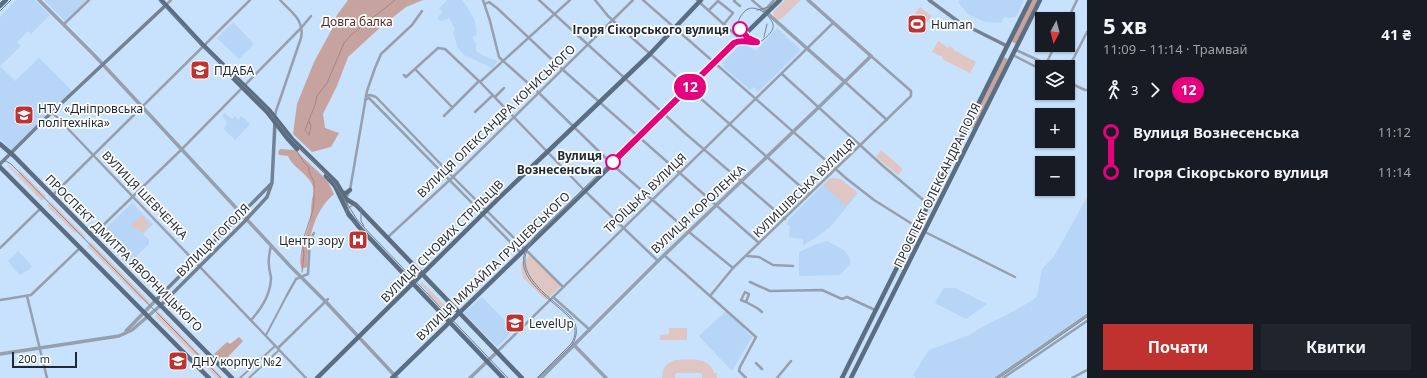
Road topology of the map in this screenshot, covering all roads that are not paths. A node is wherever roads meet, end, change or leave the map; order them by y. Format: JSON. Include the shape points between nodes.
{"nodes":[{"id":1,"x":6,"y":0,"type":"edge"},
{"id":2,"x":39,"y":0,"type":"edge"},
{"id":3,"x":89,"y":0,"type":"edge"},
{"id":4,"x":156,"y":0,"type":"edge"},
{"id":5,"x":161,"y":0,"type":"edge"},
{"id":6,"x":171,"y":0,"type":"edge"},
{"id":7,"x":250,"y":0,"type":"edge"},
{"id":8,"x":280,"y":0,"type":"edge"},
{"id":9,"x":483,"y":0,"type":"edge"},
{"id":10,"x":539,"y":0,"type":"edge"},
{"id":11,"x":570,"y":0,"type":"edge"},
{"id":12,"x":595,"y":0,"type":"edge"},
{"id":13,"x":633,"y":0,"type":"edge"},
{"id":14,"x":643,"y":0,"type":"edge"},
{"id":15,"x":735,"y":0,"type":"edge"},
{"id":16,"x":752,"y":0,"type":"edge"},
{"id":17,"x":774,"y":0,"type":"edge"},
{"id":18,"x":780,"y":0,"type":"edge"},
{"id":19,"x":808,"y":0,"type":"edge"},
{"id":20,"x":929,"y":0,"type":"edge"},
{"id":21,"x":1030,"y":0,"type":"edge"},
{"id":22,"x":1040,"y":0,"type":"edge"},
{"id":23,"x":1077,"y":0,"type":"edge"},
{"id":24,"x":699,"y":1,"type":"edge"},
{"id":25,"x":485,"y":4,"type":"junction"},
{"id":26,"x":0,"y":6,"type":"edge"},
{"id":27,"x":164,"y":6,"type":"junction"},
{"id":28,"x":740,"y":6,"type":"dead end"},
{"id":29,"x":709,"y":10,"type":"junction"},
{"id":30,"x":422,"y":11,"type":"dead end"},
{"id":31,"x":766,"y":12,"type":"junction"},
{"id":32,"x":1071,"y":12,"type":"edge"},
{"id":33,"x":555,"y":15,"type":"junction"},
{"id":34,"x":311,"y":16,"type":"dead end"},
{"id":35,"x":613,"y":20,"type":"junction"},
{"id":36,"x":833,"y":23,"type":"junction"},
{"id":37,"x":724,"y":24,"type":"junction"},
{"id":38,"x":63,"y":25,"type":"junction"},
{"id":39,"x":302,"y":27,"type":"junction"},
{"id":40,"x":675,"y":29,"type":"junction"},
{"id":41,"x":1087,"y":32,"type":"edge"},
{"id":42,"x":528,"y":38,"type":"junction"},
{"id":43,"x":741,"y":39,"type":"junction"},
{"id":44,"x":588,"y":45,"type":"junction"},
{"id":45,"x":1007,"y":46,"type":"junction"},
{"id":46,"x":203,"y":47,"type":"junction"},
{"id":47,"x":808,"y":48,"type":"junction"},
{"id":48,"x":1015,"y":50,"type":"junction"},
{"id":49,"x":1004,"y":51,"type":"junction"},
{"id":50,"x":650,"y":54,"type":"junction"},
{"id":51,"x":1013,"y":55,"type":"junction"},
{"id":52,"x":871,"y":56,"type":"junction"},
{"id":53,"x":1037,"y":60,"type":"edge"},
{"id":54,"x":1073,"y":60,"type":"edge"},
{"id":55,"x":503,"y":61,"type":"junction"},
{"id":56,"x":715,"y":64,"type":"junction"},
{"id":57,"x":103,"y":65,"type":"junction"},
{"id":58,"x":1035,"y":66,"type":"edge"},
{"id":59,"x":415,"y":69,"type":"junction"},
{"id":60,"x":562,"y":69,"type":"junction"},
{"id":61,"x":782,"y":74,"type":"junction"},
{"id":62,"x":404,"y":75,"type":"dead end"},
{"id":63,"x":624,"y":78,"type":"junction"},
{"id":64,"x":480,"y":81,"type":"junction"},
{"id":65,"x":845,"y":82,"type":"junction"},
{"id":66,"x":1075,"y":85,"type":"edge"},
{"id":67,"x":244,"y":86,"type":"junction"},
{"id":68,"x":504,"y":88,"type":"dead end"},
{"id":69,"x":690,"y":89,"type":"junction"},
{"id":70,"x":1087,"y":90,"type":"edge"},
{"id":71,"x":539,"y":93,"type":"junction"},
{"id":72,"x":372,"y":95,"type":"junction"},
{"id":73,"x":366,"y":96,"type":"junction"},
{"id":74,"x":494,"y":96,"type":"junction"},
{"id":75,"x":369,"y":98,"type":"junction"},
{"id":76,"x":365,"y":100,"type":"junction"},
{"id":77,"x":756,"y":100,"type":"junction"},
{"id":78,"x":600,"y":102,"type":"junction"},
{"id":79,"x":142,"y":107,"type":"junction"},
{"id":80,"x":452,"y":107,"type":"junction"},
{"id":81,"x":819,"y":107,"type":"junction"},
{"id":82,"x":52,"y":112,"type":"junction"},
{"id":83,"x":475,"y":112,"type":"dead end"},
{"id":84,"x":664,"y":114,"type":"junction"},
{"id":85,"x":444,"y":116,"type":"dead end"},
{"id":86,"x":514,"y":117,"type":"junction"},
{"id":87,"x":275,"y":119,"type":"junction"},
{"id":88,"x":887,"y":120,"type":"junction"},
{"id":89,"x":730,"y":124,"type":"junction"},
{"id":90,"x":574,"y":126,"type":"junction"},
{"id":91,"x":794,"y":132,"type":"junction"},
{"id":92,"x":283,"y":133,"type":"junction"},
{"id":93,"x":274,"y":136,"type":"junction"},
{"id":94,"x":640,"y":138,"type":"junction"},
{"id":95,"x":0,"y":144,"type":"edge"},
{"id":96,"x":861,"y":145,"type":"junction"},
{"id":97,"x":298,"y":147,"type":"junction"},
{"id":98,"x":182,"y":149,"type":"junction"},
{"id":99,"x":705,"y":149,"type":"junction"},
{"id":100,"x":548,"y":152,"type":"junction"},
{"id":101,"x":10,"y":154,"type":"junction"},
{"id":102,"x":94,"y":155,"type":"junction"},
{"id":103,"x":767,"y":157,"type":"junction"},
{"id":104,"x":613,"y":164,"type":"junction"},
{"id":105,"x":0,"y":165,"type":"edge"},
{"id":106,"x":835,"y":169,"type":"junction"},
{"id":107,"x":679,"y":173,"type":"junction"},
{"id":108,"x":453,"y":177,"type":"junction"},
{"id":109,"x":449,"y":181,"type":"junction"},
{"id":110,"x":742,"y":182,"type":"junction"},
{"id":111,"x":272,"y":183,"type":"junction"},
{"id":112,"x":335,"y":184,"type":"junction"},
{"id":113,"x":350,"y":190,"type":"junction"},
{"id":114,"x":585,"y":191,"type":"junction"},
{"id":115,"x":342,"y":193,"type":"junction"},
{"id":116,"x":809,"y":194,"type":"junction"},
{"id":117,"x":53,"y":196,"type":"junction"},
{"id":118,"x":134,"y":196,"type":"junction"},
{"id":119,"x":653,"y":199,"type":"junction"},
{"id":120,"x":345,"y":201,"type":"junction"},
{"id":121,"x":928,"y":205,"type":"junction"},
{"id":122,"x":716,"y":206,"type":"junction"},
{"id":123,"x":41,"y":208,"type":"junction"},
{"id":124,"x":935,"y":210,"type":"junction"},
{"id":125,"x":485,"y":213,"type":"junction"},
{"id":126,"x":242,"y":214,"type":"junction"},
{"id":127,"x":785,"y":219,"type":"junction"},
{"id":128,"x":247,"y":220,"type":"junction"},
{"id":129,"x":346,"y":221,"type":"dead end"},
{"id":130,"x":359,"y":227,"type":"junction"},
{"id":131,"x":624,"y":227,"type":"junction"},
{"id":132,"x":917,"y":227,"type":"junction"},
{"id":133,"x":689,"y":232,"type":"junction"},
{"id":134,"x":925,"y":232,"type":"junction"},
{"id":135,"x":314,"y":233,"type":"dead end"},
{"id":136,"x":92,"y":236,"type":"junction"},
{"id":137,"x":388,"y":238,"type":"junction"},
{"id":138,"x":759,"y":243,"type":"junction"},
{"id":139,"x":271,"y":246,"type":"junction"},
{"id":140,"x":0,"y":248,"type":"edge"},
{"id":141,"x":80,"y":248,"type":"junction"},
{"id":142,"x":525,"y":249,"type":"junction"},
{"id":143,"x":521,"y":253,"type":"junction"},
{"id":144,"x":664,"y":255,"type":"junction"},
{"id":145,"x":746,"y":256,"type":"junction"},
{"id":146,"x":195,"y":261,"type":"junction"},
{"id":147,"x":658,"y":261,"type":"junction"},
{"id":148,"x":200,"y":266,"type":"junction"},
{"id":149,"x":793,"y":266,"type":"dead end"},
{"id":150,"x":733,"y":268,"type":"junction"},
{"id":151,"x":423,"y":275,"type":"junction"},
{"id":152,"x":1015,"y":277,"type":"dead end"},
{"id":153,"x":301,"y":278,"type":"junction"},
{"id":154,"x":750,"y":282,"type":"dead end"},
{"id":155,"x":413,"y":284,"type":"junction"},
{"id":156,"x":563,"y":287,"type":"junction"},
{"id":157,"x":287,"y":295,"type":"joint"},
{"id":158,"x":27,"y":296,"type":"junction"},
{"id":159,"x":710,"y":296,"type":"junction"},
{"id":160,"x":553,"y":297,"type":"junction"},
{"id":161,"x":0,"y":300,"type":"edge"},
{"id":162,"x":156,"y":300,"type":"junction"},
{"id":163,"x":327,"y":300,"type":"junction"},
{"id":164,"x":746,"y":302,"type":"dead end"},
{"id":165,"x":161,"y":305,"type":"junction"},
{"id":166,"x":875,"y":310,"type":"junction"},
{"id":167,"x":762,"y":312,"type":"dead end"},
{"id":168,"x":459,"y":313,"type":"junction"},
{"id":169,"x":146,"y":314,"type":"junction"},
{"id":170,"x":1087,"y":315,"type":"edge"},
{"id":171,"x":251,"y":320,"type":"junction"},
{"id":172,"x":1087,"y":321,"type":"edge"},
{"id":173,"x":450,"y":322,"type":"junction"},
{"id":174,"x":590,"y":330,"type":"junction"},
{"id":175,"x":266,"y":335,"type":"junction"},
{"id":176,"x":358,"y":337,"type":"junction"},
{"id":177,"x":574,"y":345,"type":"junction"},
{"id":178,"x":274,"y":347,"type":"dead end"},
{"id":179,"x":40,"y":348,"type":"junction"},
{"id":180,"x":278,"y":349,"type":"junction"},
{"id":181,"x":497,"y":352,"type":"junction"},
{"id":182,"x":0,"y":354,"type":"edge"},
{"id":183,"x":487,"y":361,"type":"junction"},
{"id":184,"x":791,"y":361,"type":"dead end"},
{"id":185,"x":756,"y":363,"type":"dead end"},
{"id":186,"x":762,"y":370,"type":"dead end"},
{"id":187,"x":1087,"y":370,"type":"edge"},
{"id":188,"x":394,"y":377,"type":"edge"},
{"id":189,"x":47,"y":378,"type":"edge"},
{"id":190,"x":209,"y":378,"type":"edge"},
{"id":191,"x":232,"y":378,"type":"edge"},
{"id":192,"x":240,"y":378,"type":"edge"},
{"id":193,"x":249,"y":378,"type":"edge"},
{"id":194,"x":306,"y":378,"type":"edge"},
{"id":195,"x":317,"y":378,"type":"edge"},
{"id":196,"x":470,"y":378,"type":"edge"},
{"id":197,"x":503,"y":378,"type":"edge"},
{"id":198,"x":522,"y":378,"type":"edge"},
{"id":199,"x":541,"y":378,"type":"edge"},
{"id":200,"x":606,"y":378,"type":"edge"},
{"id":201,"x":746,"y":378,"type":"edge"},
{"id":202,"x":777,"y":378,"type":"edge"},
{"id":203,"x":842,"y":378,"type":"edge"},
{"id":204,"x":852,"y":378,"type":"edge"},
{"id":205,"x":996,"y":378,"type":"edge"},
{"id":206,"x":1003,"y":378,"type":"edge"},
{"id":207,"x":1072,"y":378,"type":"edge"}],
"edges":[{"from":1,"to":26,"type":"main road"},
{"from":2,"to":38,"type":"street"},
{"from":3,"to":38,"type":"street"},
{"from":4,"to":27,"type":"main road"},
{"from":5,"to":27,"type":"main road"},
{"from":6,"to":27,"type":"street"},
{"from":7,"to":46,"type":"street"},
{"from":8,"to":39,"type":"street"},
{"from":9,"to":25,"type":"street"},
{"from":10,"to":33,"type":"street"},
{"from":11,"to":33,"type":"street"},
{"from":12,"to":35,"type":"street"},
{"from":13,"to":35,"type":"street","name":"ВУЛИЦЯ ОЛЕКСАНДРА КОНИСЬКОГО"},
{"from":14,"to":40,"type":"street"},
{"from":15,"to":28,"type":"street"},
{"from":16,"to":31,"type":"street"},
{"from":17,"to":31,"type":"street","name":"ВУЛИЦЯ МИХАЙЛА ГРУШЕВСЬКОГО"},
{"from":18,"to":31,"type":"main road","name":"ВУЛИЦЯ МИХАЙЛА ГРУШЕВСЬКОГО"},
{"from":19,"to":36,"type":"street"},
{"from":20,"to":45,"type":"main road","via":[[959,22]]},
{"from":21,"to":45,"type":"main road","name":"ПРОСПЕКТ ОЛЕКСАНДРА ПОЛЯ"},
{"from":22,"to":48,"type":"main road","name":"ПРОСПЕКТ ОЛЕКСАНДРА ПОЛЯ"},
{"from":23,"to":32,"type":"street"},
{"from":24,"to":29,"type":"street"},
{"from":24,"to":40,"type":"main road","name":"ВУЛИЦЯ СІЧОВИХ СТРІЛЬЦІВ"},
{"from":25,"to":42,"type":"street","via":[[491,3]]},
{"from":25,"to":55,"type":"street","via":[[499,57]]},
{"from":27,"to":46,"type":"main road"},
{"from":27,"to":57,"type":"main road"},
{"from":29,"to":37,"type":"street"},
{"from":29,"to":37,"type":"street","via":[[718,1],[733,13]]},
{"from":30,"to":73,"type":"street","via":[[380,57]]},
{"from":31,"to":43,"type":"main road","name":"ВУЛИЦЯ МИХАЙЛА ГРУШЕВСЬКОГО"},
{"from":31,"to":47,"type":"street"},
{"from":33,"to":42,"type":"street"},
{"from":33,"to":44,"type":"street"},
{"from":34,"to":39,"type":"street"},
{"from":35,"to":44,"type":"street","name":"ВУЛИЦЯ ОЛЕКСАНДРА КОНИСЬКОГО"},
{"from":35,"to":50,"type":"street"},
{"from":36,"to":47,"type":"street","name":"ТРОЇЦЬКА ВУЛИЦЯ"},
{"from":36,"to":52,"type":"street"},
{"from":37,"to":43,"type":"street"},
{"from":38,"to":57,"type":"street"},
{"from":39,"to":67,"type":"street"},
{"from":39,"to":87,"type":"street","name":"ВУЛИЦЯ ГОГОЛЯ","via":[[301,38]]},
{"from":40,"to":50,"type":"main road","name":"ВУЛИЦЯ СІЧОВИХ СТРІЛЬЦІВ"},
{"from":40,"to":56,"type":"street"},
{"from":41,"to":54,"type":"street"},
{"from":42,"to":55,"type":"street"},
{"from":42,"to":60,"type":"street"},
{"from":43,"to":56,"type":"main road","name":"ВУЛИЦЯ МИХАЙЛА ГРУШЕВСЬКОГО"},
{"from":44,"to":60,"type":"street","name":"ВУЛИЦЯ ОЛЕКСАНДРА КОНИСЬКОГО"},
{"from":44,"to":63,"type":"street"},
{"from":45,"to":48,"type":"main road"},
{"from":45,"to":49,"type":"main road","name":"ПРОСПЕКТ ОЛЕКСАНДРА ПОЛЯ"},
{"from":46,"to":67,"type":"main road"},
{"from":46,"to":79,"type":"street"},
{"from":47,"to":61,"type":"street","name":"ТРОЇЦЬКА ВУЛИЦЯ"},
{"from":47,"to":65,"type":"street"},
{"from":48,"to":51,"type":"main road","name":"ПРОСПЕКТ ОЛЕКСАНДРА ПОЛЯ"},
{"from":48,"to":53,"type":"street"},
{"from":49,"to":51,"type":"main road"},
{"from":49,"to":121,"type":"main road","name":"ПРОСПЕКТ ОЛЕКСАНДРА ПОЛЯ"},
{"from":50,"to":63,"type":"main road","name":"ВУЛИЦЯ СІЧОВИХ СТРІЛЬЦІВ"},
{"from":50,"to":69,"type":"street"},
{"from":51,"to":58,"type":"street"},
{"from":51,"to":124,"type":"main road","name":"ПРОСПЕКТ ОЛЕКСАНДРА ПОЛЯ"},
{"from":52,"to":65,"type":"street","name":"ВУЛИЦЯ КОРОЛЕНКА"},
{"from":52,"to":88,"type":"street","name":"КУЛИШІВСЬКА ВУЛИЦЯ","via":[[912,94]]},
{"from":55,"to":64,"type":"street"},
{"from":55,"to":71,"type":"street"},
{"from":56,"to":69,"type":"main road","name":"ВУЛИЦЯ МИХАЙЛА ГРУШЕВСЬКОГО"},
{"from":56,"to":77,"type":"street"},
{"from":57,"to":79,"type":"street"},
{"from":57,"to":82,"type":"main road"},
{"from":59,"to":62,"type":"street","via":[[406,77]]},
{"from":59,"to":64,"type":"street","via":[[441,48]]},
{"from":59,"to":80,"type":"street"},
{"from":60,"to":71,"type":"street","name":"ВУЛИЦЯ ОЛЕКСАНДРА КОНИСЬКОГО"},
{"from":60,"to":78,"type":"street"},
{"from":61,"to":77,"type":"street","name":"ТРОЇЦЬКА ВУЛИЦЯ"},
{"from":61,"to":81,"type":"street"},
{"from":63,"to":78,"type":"main road","name":"ВУЛИЦЯ СІЧОВИХ СТРІЛЬЦІВ"},
{"from":63,"to":84,"type":"street"},
{"from":64,"to":74,"type":"street"},
{"from":64,"to":80,"type":"street"},
{"from":65,"to":81,"type":"street","name":"ВУЛИЦЯ КОРОЛЕНКА"},
{"from":65,"to":88,"type":"street"},
{"from":66,"to":70,"type":"street"},
{"from":67,"to":87,"type":"main road"},
{"from":67,"to":98,"type":"street"},
{"from":68,"to":74,"type":"street"},
{"from":69,"to":84,"type":"main road","name":"ВУЛИЦЯ МИХАЙЛА ГРУШЕВСЬКОГО"},
{"from":69,"to":89,"type":"street"},
{"from":71,"to":86,"type":"street","name":"ВУЛИЦЯ ОЛЕКСАНДРА КОНИСЬКОГО"},
{"from":71,"to":90,"type":"street"},
{"from":72,"to":73,"type":"street"},
{"from":72,"to":75,"type":"street"},
{"from":72,"to":108,"type":"street"},
{"from":73,"to":76,"type":"street"},
{"from":74,"to":83,"type":"street"},
{"from":74,"to":86,"type":"street"},
{"from":75,"to":76,"type":"street"},
{"from":75,"to":109,"type":"street"},
{"from":76,"to":113,"type":"street"},
{"from":77,"to":89,"type":"street","name":"ТРОЇЦЬКА ВУЛИЦЯ"},
{"from":77,"to":91,"type":"street"},
{"from":78,"to":90,"type":"main road","name":"ВУЛИЦЯ СІЧОВИХ СТРІЛЬЦІВ"},
{"from":78,"to":94,"type":"street"},
{"from":79,"to":98,"type":"street"},
{"from":79,"to":102,"type":"street"},
{"from":80,"to":85,"type":"street"},
{"from":81,"to":91,"type":"street","name":"ВУЛИЦЯ КОРОЛЕНКА"},
{"from":81,"to":96,"type":"street"},
{"from":82,"to":101,"type":"main road"},
{"from":82,"to":102,"type":"street","name":"ВУЛИЦЯ ШЕВЧЕНКА"},
{"from":84,"to":94,"type":"main road","name":"ВУЛИЦЯ МИХАЙЛА ГРУШЕВСЬКОГО"},
{"from":84,"to":99,"type":"street"},
{"from":86,"to":100,"type":"street"},
{"from":86,"to":108,"type":"street","name":"ВУЛИЦЯ ОЛЕКСАНДРА КОНИСЬКОГО"},
{"from":87,"to":92,"type":"main road"},
{"from":87,"to":93,"type":"main road","name":"ВУЛИЦЯ ГОГОЛЯ"},
{"from":87,"to":97,"type":"main road"},
{"from":88,"to":96,"type":"street","name":"КУЛИШІВСЬКА ВУЛИЦЯ"},
{"from":89,"to":99,"type":"street","name":"ТРОЇЦЬКА ВУЛИЦЯ"},
{"from":89,"to":103,"type":"street"},
{"from":90,"to":100,"type":"main road","name":"ВУЛИЦЯ СІЧОВИХ СТРІЛЬЦІВ"},
{"from":90,"to":104,"type":"street"},
{"from":91,"to":103,"type":"street","name":"ВУЛИЦЯ КОРОЛЕНКА"},
{"from":91,"to":106,"type":"street"},
{"from":92,"to":93,"type":"main road","via":[[278,132]]},
{"from":92,"to":97,"type":"main road"},
{"from":93,"to":111,"type":"main road","name":"ВУЛИЦЯ ГОГОЛЯ"},
{"from":94,"to":104,"type":"main road","name":"ВУЛИЦЯ МИХАЙЛА ГРУШЕВСЬКОГО"},
{"from":94,"to":107,"type":"street"},
{"from":95,"to":101,"type":"main road","name":"ПРОСПЕКТ ДМИТРА ЯВОРНИЦЬКОГО"},
{"from":96,"to":106,"type":"street","name":"КУЛИШІВСЬКА ВУЛИЦЯ"},
{"from":96,"to":121,"type":"street"},
{"from":97,"to":112,"type":"main road"},
{"from":98,"to":118,"type":"street"},
{"from":98,"to":126,"type":"street"},
{"from":99,"to":107,"type":"street","name":"ТРОЇЦЬКА ВУЛИЦЯ"},
{"from":99,"to":110,"type":"street"},
{"from":100,"to":114,"type":"street"},
{"from":100,"to":125,"type":"main road","name":"ВУЛИЦЯ СІЧОВИХ СТРІЛЬЦІВ"},
{"from":101,"to":105,"type":"main road"},
{"from":101,"to":117,"type":"main road","name":"ПРОСПЕКТ ДМИТРА ЯВОРНИЦЬКОГО"},
{"from":102,"to":117,"type":"street"},
{"from":102,"to":118,"type":"street","name":"ВУЛИЦЯ ШЕВЧЕНКА"},
{"from":103,"to":110,"type":"street","name":"ВУЛИЦЯ КОРОЛЕНКА"},
{"from":103,"to":116,"type":"street"},
{"from":104,"to":114,"type":"main road","name":"ВУЛИЦЯ МИХАЙЛА ГРУШЕВСЬКОГО"},
{"from":104,"to":119,"type":"street"},
{"from":105,"to":123,"type":"main road"},
{"from":106,"to":116,"type":"street","name":"КУЛИШІВСЬКА ВУЛИЦЯ"},
{"from":106,"to":132,"type":"street","via":[[874,200]]},
{"from":107,"to":119,"type":"street","name":"ТРОЇЦЬКА ВУЛИЦЯ"},
{"from":107,"to":122,"type":"street"},
{"from":108,"to":109,"type":"street","name":"ВУЛИЦЯ ОЛЕКСАНДРА КОНИСЬКОГО"},
{"from":108,"to":125,"type":"street"},
{"from":109,"to":125,"type":"street"},
{"from":109,"to":137,"type":"street","name":"ВУЛИЦЯ ОЛЕКСАНДРА КОНИСЬКОГО"},
{"from":110,"to":122,"type":"street","name":"ВУЛИЦЯ КОРОЛЕНКА"},
{"from":110,"to":127,"type":"street"},
{"from":111,"to":126,"type":"main road","name":"ВУЛИЦЯ ГОГОЛЯ"},
{"from":111,"to":128,"type":"main road","name":"ВУЛИЦЯ ГОГОЛЯ","via":[[265,200]]},
{"from":112,"to":115,"type":"main road"},
{"from":112,"to":120,"type":"main road"},
{"from":113,"to":115,"type":"main road"},
{"from":113,"to":120,"type":"street"},
{"from":114,"to":131,"type":"street"},
{"from":114,"to":142,"type":"main road","name":"ВУЛИЦЯ МИХАЙЛА ГРУШЕВСЬКОГО"},
{"from":115,"to":120,"type":"main road"},
{"from":116,"to":127,"type":"street","name":"КУЛИШІВСЬКА ВУЛИЦЯ"},
{"from":117,"to":136,"type":"main road","name":"ПРОСПЕКТ ДМИТРА ЯВОРНИЦЬКОГО"},
{"from":118,"to":136,"type":"street"},
{"from":118,"to":146,"type":"street","name":"ВУЛИЦЯ ШЕВЧЕНКА"},
{"from":119,"to":131,"type":"street","name":"ТРОЇЦЬКА ВУЛИЦЯ"},
{"from":119,"to":133,"type":"street"},
{"from":120,"to":130,"type":"main road","via":[[346,210]]},
{"from":120,"to":137,"type":"main road","via":[[354,203]]},
{"from":121,"to":124,"type":"main road"},
{"from":121,"to":132,"type":"main road","name":"ПРОСПЕКТ ОЛЕКСАНДРА ПОЛЯ"},
{"from":122,"to":133,"type":"street","name":"ВУЛИЦЯ КОРОЛЕНКА"},
{"from":122,"to":138,"type":"street"},
{"from":123,"to":140,"type":"street"},
{"from":123,"to":141,"type":"main road"},
{"from":124,"to":134,"type":"main road","name":"ПРОСПЕКТ ОЛЕКСАНДРА ПОЛЯ"},
{"from":125,"to":142,"type":"street"},
{"from":125,"to":143,"type":"street"},
{"from":125,"to":151,"type":"main road","name":"ВУЛИЦЯ СІЧОВИХ СТРІЛЬЦІВ"},
{"from":126,"to":128,"type":"street"},
{"from":126,"to":146,"type":"main road","name":"ВУЛИЦЯ ГОГОЛЯ"},
{"from":127,"to":138,"type":"street","name":"КУЛИШІВСЬКА ВУЛИЦЯ"},
{"from":128,"to":139,"type":"street"},
{"from":128,"to":148,"type":"main road","name":"ВУЛИЦЯ ГОГОЛЯ"},
{"from":129,"to":130,"type":"main road"},
{"from":130,"to":155,"type":"main road"},
{"from":131,"to":147,"type":"street"},
{"from":131,"to":156,"type":"street","name":"ТРОЇЦЬКА ВУЛИЦЯ"},
{"from":132,"to":134,"type":"main road"},
{"from":132,"to":166,"type":"main road","name":"ПРОСПЕКТ ОЛЕКСАНДРА ПОЛЯ"},
{"from":133,"to":144,"type":"street","name":"ВУЛИЦЯ КОРОЛЕНКА"},
{"from":133,"to":150,"type":"street"},
{"from":134,"to":152,"type":"street"},
{"from":134,"to":204,"type":"main road","name":"ПРОСПЕКТ ОЛЕКСАНДРА ПОЛЯ"},
{"from":135,"to":153,"type":"street","via":[[310,240],[308,274]]},
{"from":136,"to":162,"type":"main road","name":"ПРОСПЕКТ ДМИТРА ЯВОРНИЦЬКОГО"},
{"from":137,"to":151,"type":"main road"},
{"from":138,"to":145,"type":"street","name":"КУЛИШІВСЬКА ВУЛИЦЯ"},
{"from":139,"to":153,"type":"street"},
{"from":139,"to":171,"type":"street","via":[[269,289],[264,302]]},
{"from":141,"to":158,"type":"street","via":[[34,293]]},
{"from":141,"to":169,"type":"main road"},
{"from":142,"to":143,"type":"main road","name":"ВУЛИЦЯ МИХАЙЛА ГРУШЕВСЬКОГО"},
{"from":142,"to":156,"type":"street"},
{"from":143,"to":168,"type":"main road","name":"ВУЛИЦЯ МИХАЙЛА ГРУШЕВСЬКОГО"},
{"from":144,"to":147,"type":"street","name":"ВУЛИЦЯ КОРОЛЕНКА"},
{"from":144,"to":159,"type":"street"},
{"from":145,"to":149,"type":"street","via":[[759,257],[773,265]]},
{"from":145,"to":150,"type":"street","name":"КУЛИШІВСЬКА ВУЛИЦЯ"},
{"from":146,"to":148,"type":"street","name":"ВУЛИЦЯ ШЕВЧЕНКА"},
{"from":146,"to":162,"type":"main road","name":"ВУЛИЦЯ ГОГОЛЯ"},
{"from":147,"to":174,"type":"street","name":"ВУЛИЦЯ КОРОЛЕНКА"},
{"from":148,"to":165,"type":"main road","name":"ВУЛИЦЯ ГОГОЛЯ"},
{"from":148,"to":171,"type":"street","name":"ВУЛИЦЯ ШЕВЧЕНКА"},
{"from":150,"to":159,"type":"street","name":"КУЛИШІВСЬКА ВУЛИЦЯ"},
{"from":151,"to":155,"type":"main road","name":"ВУЛИЦЯ СІЧОВИХ СТРІЛЬЦІВ"},
{"from":151,"to":168,"type":"main road"},
{"from":153,"to":157,"type":"street","via":[[296,279]]},
{"from":153,"to":163,"type":"street"},
{"from":154,"to":166,"type":"street","via":[[770,291],[822,290],[842,299],[848,297]]},
{"from":155,"to":173,"type":"main road"},
{"from":155,"to":176,"type":"main road","name":"ВУЛИЦЯ СІЧОВИХ СТРІЛЬЦІВ"},
{"from":156,"to":160,"type":"street","name":"ТРОЇЦЬКА ВУЛИЦЯ"},
{"from":157,"to":175,"type":"street"},
{"from":158,"to":161,"type":"street"},
{"from":158,"to":179,"type":"street"},
{"from":159,"to":201,"type":"street","via":[[756,337],[739,371]]},
{"from":160,"to":174,"type":"street"},
{"from":160,"to":181,"type":"street","name":"ТРОЇЦЬКА ВУЛИЦЯ"},
{"from":162,"to":165,"type":"main road","name":"ПРОСПЕКТ ДМИТРА ЯВОРНИЦЬКОГО"},
{"from":162,"to":169,"type":"street"},
{"from":163,"to":176,"type":"street"},
{"from":163,"to":180,"type":"street"},
{"from":164,"to":167,"type":"street"},
{"from":165,"to":169,"type":"street"},
{"from":165,"to":191,"type":"main road","name":"ПРОСПЕКТ ДМИТРА ЯВОРНИЦЬКОГО"},
{"from":166,"to":203,"type":"main road","name":"ПРОСПЕКТ ОЛЕКСАНДРА ПОЛЯ"},
{"from":168,"to":173,"type":"main road","name":"ВУЛИЦЯ МИХАЙЛА ГРУШЕВСЬКОГО"},
{"from":168,"to":181,"type":"main road"},
{"from":169,"to":179,"type":"street","via":[[123,334],[108,339]]},
{"from":169,"to":190,"type":"main road"},
{"from":170,"to":205,"type":"street"},
{"from":171,"to":175,"type":"street","name":"ВУЛИЦЯ ШЕВЧЕНКА"},
{"from":172,"to":206,"type":"street"},
{"from":173,"to":183,"type":"main road"},
{"from":173,"to":188,"type":"main road","name":"ВУЛИЦЯ МИХАЙЛА ГРУШЕВСЬКОГО"},
{"from":174,"to":177,"type":"street","name":"ВУЛИЦЯ КОРОЛЕНКА"},
{"from":175,"to":180,"type":"street","name":"ВУЛИЦЯ ШЕВЧЕНКА"},
{"from":176,"to":188,"type":"street"},
{"from":176,"to":195,"type":"main road","name":"ВУЛИЦЯ СІЧОВИХ СТРІЛЬЦІВ"},
{"from":177,"to":199,"type":"street","name":"ВУЛИЦЯ КОРОЛЕНКА"},
{"from":177,"to":200,"type":"street"},
{"from":178,"to":192,"type":"street"},
{"from":179,"to":182,"type":"street"},
{"from":179,"to":189,"type":"street"},
{"from":180,"to":193,"type":"street"},
{"from":180,"to":194,"type":"street","name":"ВУЛИЦЯ ШЕВЧЕНКА"},
{"from":181,"to":183,"type":"street","name":"ТРОЇЦЬКА ВУЛИЦЯ"},
{"from":181,"to":198,"type":"main road"},
{"from":183,"to":196,"type":"street","name":"ТРОЇЦЬКА ВУЛИЦЯ"},
{"from":183,"to":197,"type":"main road"},
{"from":184,"to":202,"type":"street"},
{"from":185,"to":186,"type":"street"},
{"from":187,"to":207,"type":"street"}]}
